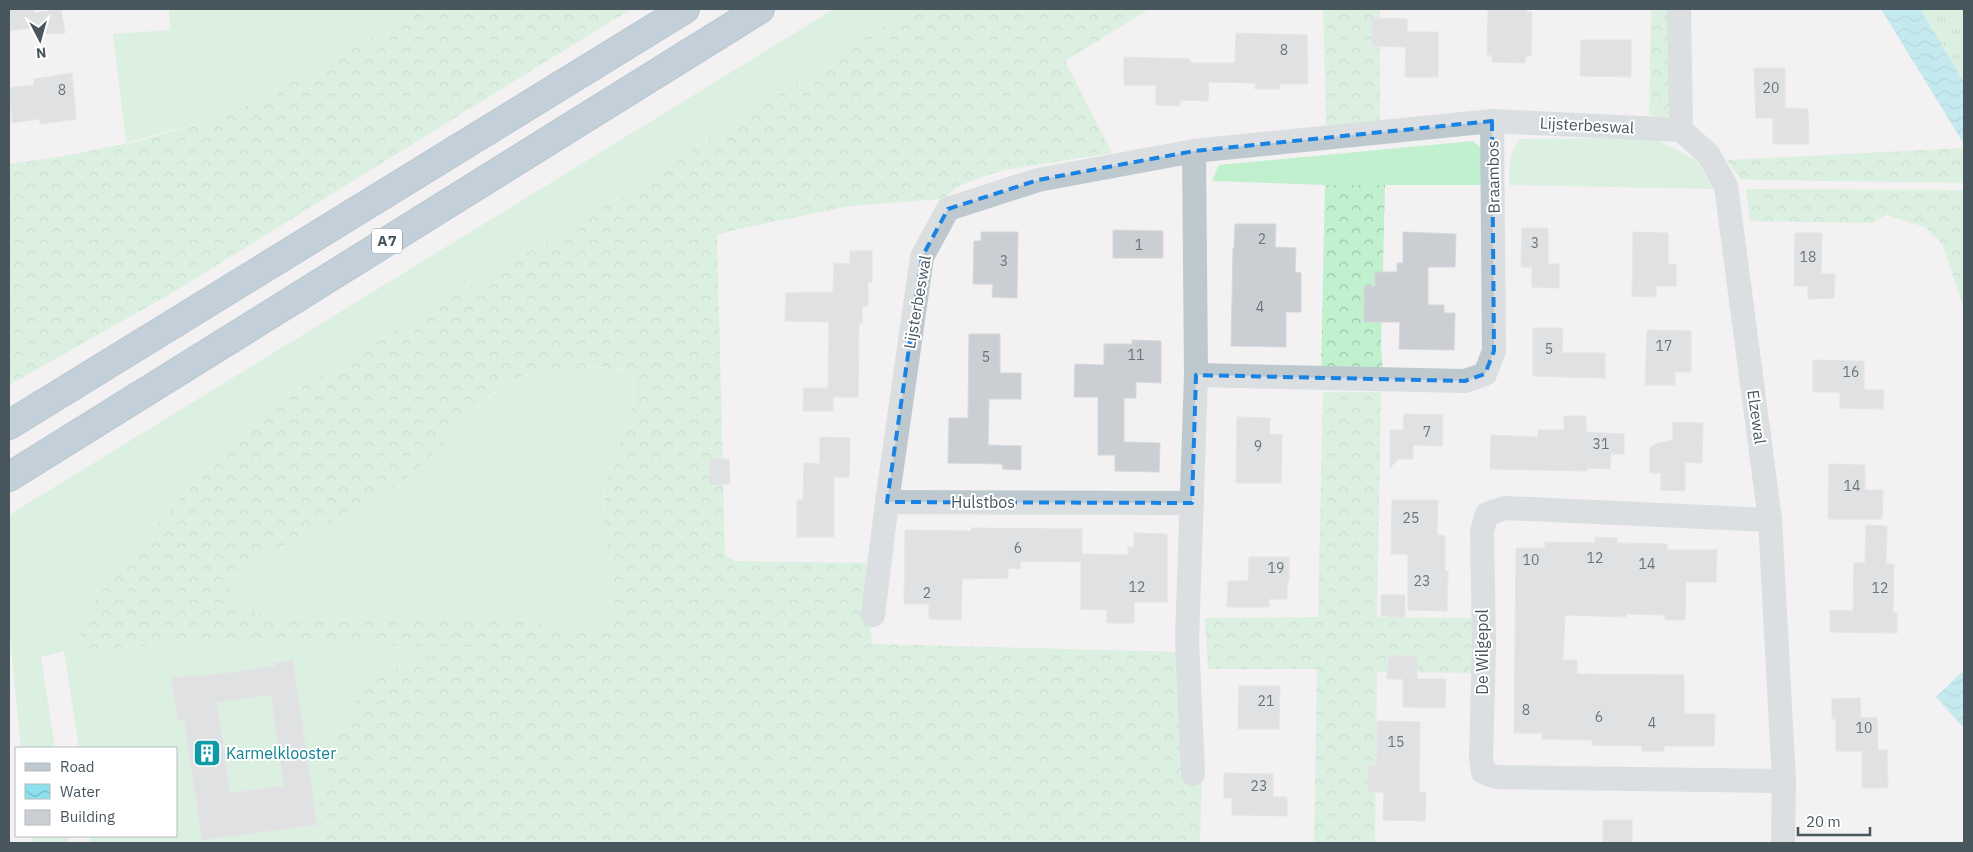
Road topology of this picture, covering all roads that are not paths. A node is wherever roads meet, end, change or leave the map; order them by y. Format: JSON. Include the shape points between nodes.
{"nodes":[{"id":1,"x":685,"y":9,"type":"edge"},
{"id":2,"x":760,"y":9,"type":"edge"},
{"id":3,"x":1679,"y":9,"type":"edge"},
{"id":4,"x":1492,"y":121,"type":"junction"},
{"id":5,"x":1681,"y":130,"type":"junction"},
{"id":6,"x":1194,"y":151,"type":"junction"},
{"id":7,"x":1196,"y":375,"type":"junction"},
{"id":8,"x":9,"y":425,"type":"edge"},
{"id":9,"x":11,"y":476,"type":"edge"},
{"id":10,"x":887,"y":502,"type":"junction"},
{"id":11,"x":1192,"y":503,"type":"junction"},
{"id":12,"x":1770,"y":520,"type":"junction"},
{"id":13,"x":873,"y":615,"type":"dead end"},
{"id":14,"x":1193,"y":774,"type":"dead end"},
{"id":15,"x":1784,"y":781,"type":"junction"},
{"id":16,"x":1783,"y":843,"type":"edge"}],
"edges":[{"from":1,"to":8,"type":"highway","number":"A7"},
{"from":2,"to":9,"type":"highway","number":"A7"},
{"from":3,"to":5,"type":"street"},
{"from":4,"to":5,"type":"street","name":"Lijsterbeswal"},
{"from":4,"to":6,"type":"street","name":"Braambos"},
{"from":4,"to":7,"type":"street","name":"Braambos","via":[[1494,351],[1485,374],[1465,381]]},
{"from":5,"to":12,"type":"street","name":"Elzewal","via":[[1708,154],[1726,186]]},
{"from":6,"to":7,"type":"street"},
{"from":6,"to":10,"type":"street","name":"Lijsterbeswal","via":[[1038,180],[948,209],[922,257]]},
{"from":7,"to":11,"type":"street"},
{"from":10,"to":11,"type":"street","name":"Hulstbos"},
{"from":10,"to":13,"type":"street"},
{"from":11,"to":14,"type":"street","via":[[1187,640]]},
{"from":12,"to":15,"type":"street","name":"Elzewal"},
{"from":12,"to":15,"type":"street","name":"De Wilgepol","via":[[1505,508],[1487,514],[1482,532],[1481,758],[1482,772],[1496,777]]},
{"from":15,"to":16,"type":"street","name":"Elzewal"}]}
